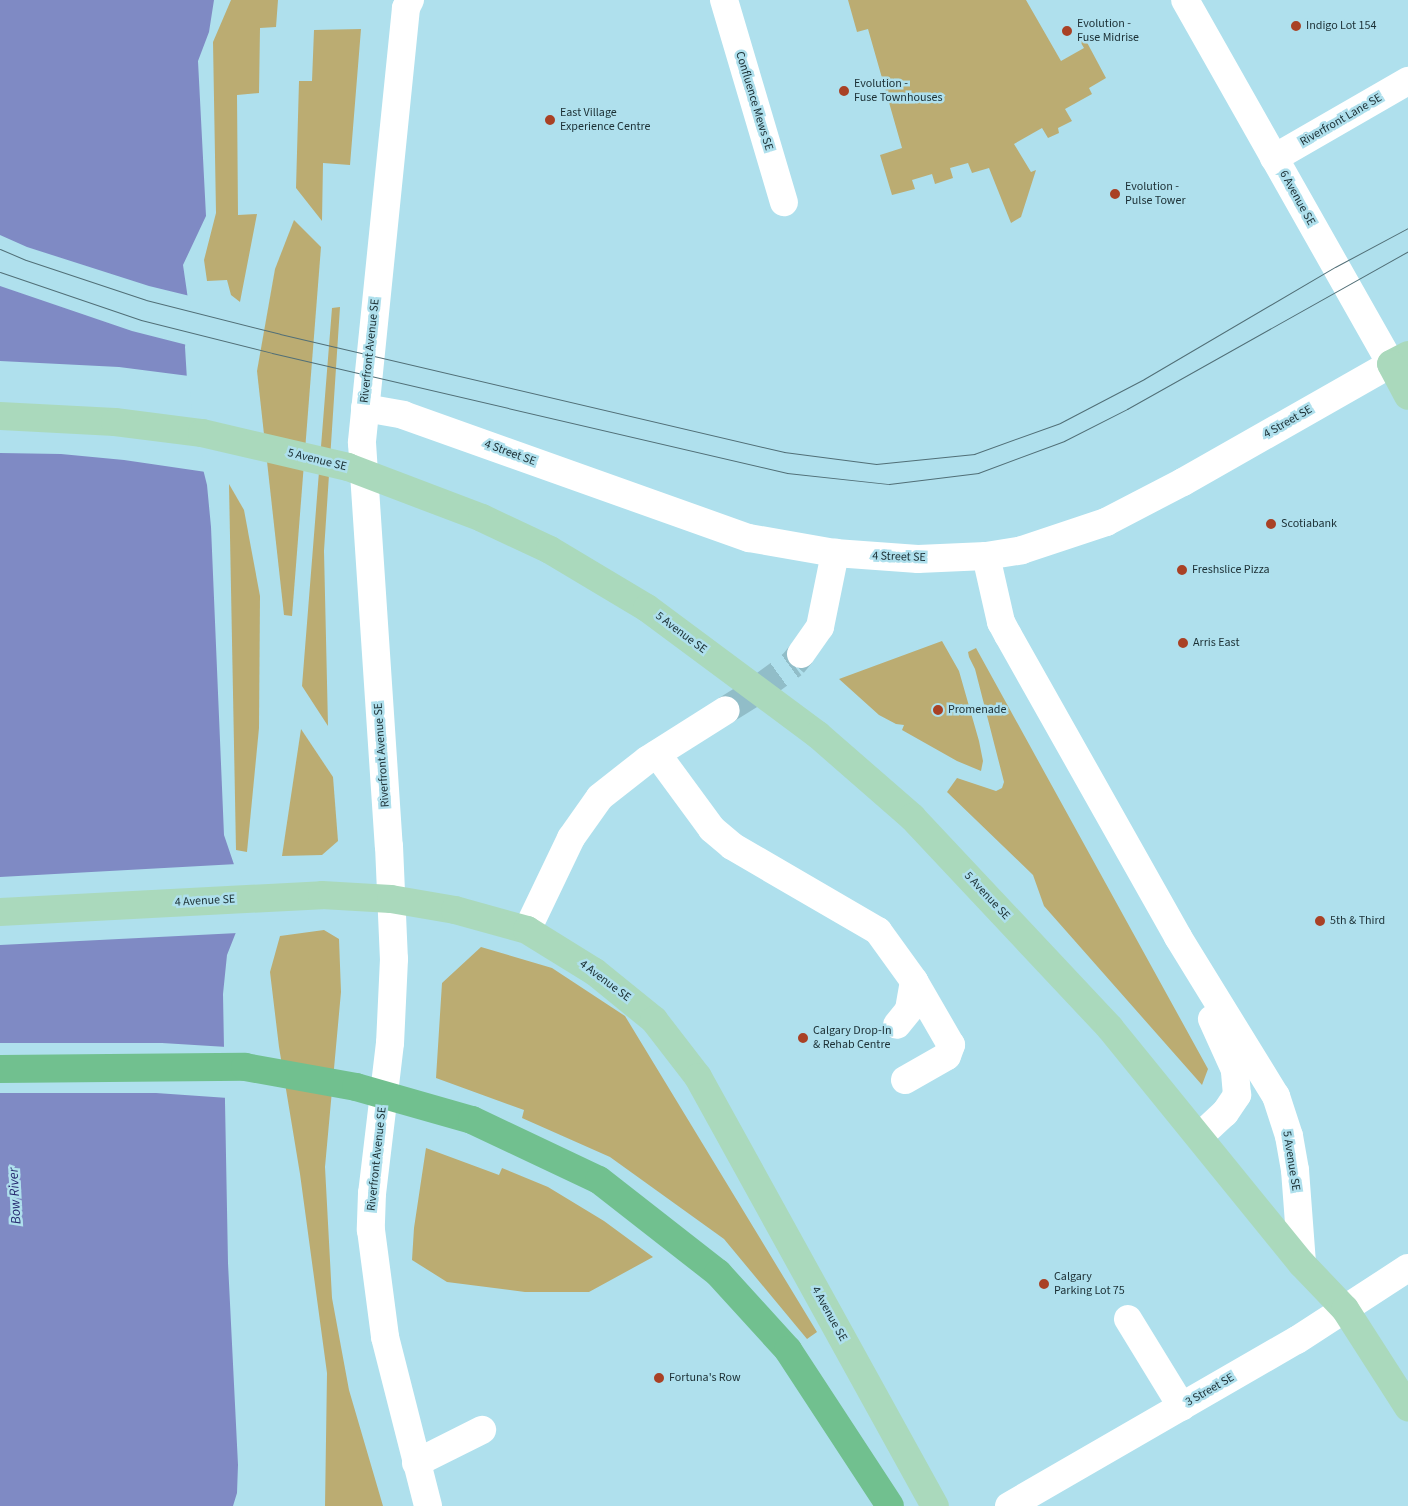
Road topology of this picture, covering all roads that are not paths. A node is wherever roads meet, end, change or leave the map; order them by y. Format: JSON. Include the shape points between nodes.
{"nodes":[{"id":1,"x":410,"y":0,"type":"edge"},
{"id":2,"x":724,"y":0,"type":"edge"},
{"id":3,"x":1186,"y":0,"type":"edge"},
{"id":4,"x":1408,"y":81,"type":"edge"},
{"id":5,"x":1274,"y":158,"type":"junction"},
{"id":6,"x":784,"y":202,"type":"dead end"},
{"id":7,"x":1399,"y":360,"type":"edge"},
{"id":8,"x":1408,"y":396,"type":"edge"},
{"id":9,"x":365,"y":408,"type":"junction"},
{"id":10,"x":0,"y":416,"type":"edge"},
{"id":11,"x":835,"y":553,"type":"junction"},
{"id":12,"x":986,"y":556,"type":"junction"},
{"id":13,"x":801,"y":654,"type":"tunnel mouth"},
{"id":14,"x":726,"y":710,"type":"tunnel mouth"},
{"id":15,"x":657,"y":754,"type":"junction"},
{"id":16,"x":391,"y":899,"type":"junction"},
{"id":17,"x":0,"y":912,"type":"edge"},
{"id":18,"x":527,"y":930,"type":"junction"},
{"id":19,"x":1178,"y":937,"type":"junction"},
{"id":20,"x":914,"y":981,"type":"junction"},
{"id":21,"x":897,"y":1025,"type":"dead end"},
{"id":22,"x":0,"y":1069,"type":"edge"},
{"id":23,"x":905,"y":1080,"type":"dead end"},
{"id":24,"x":1200,"y":1136,"type":"junction"},
{"id":25,"x":1302,"y":1264,"type":"junction"},
{"id":26,"x":1408,"y":1268,"type":"edge"},
{"id":27,"x":1344,"y":1309,"type":"junction"},
{"id":28,"x":1128,"y":1319,"type":"dead end"},
{"id":29,"x":1182,"y":1407,"type":"junction"},
{"id":30,"x":1408,"y":1407,"type":"edge"},
{"id":31,"x":482,"y":1430,"type":"dead end"},
{"id":32,"x":416,"y":1463,"type":"junction"},
{"id":33,"x":428,"y":1506,"type":"edge"},
{"id":34,"x":890,"y":1506,"type":"edge"},
{"id":35,"x":936,"y":1506,"type":"edge"},
{"id":36,"x":1009,"y":1506,"type":"edge"}],
"edges":[{"from":1,"to":9,"type":"street","name":"Riverfront Avenue SE","via":[[405,17]]},
{"from":2,"to":6,"type":"street","name":"Confluence Mews SE"},
{"from":3,"to":5,"type":"street","name":"6 Avenue SE"},
{"from":4,"to":5,"type":"street","name":"Riverfront Lane SE"},
{"from":5,"to":7,"type":"street","name":"6 Avenue SE"},
{"from":7,"to":8,"type":"main road","name":"6 Avenue SE"},
{"from":7,"to":12,"type":"street","name":"4 Street SE","via":[[1184,482],[1106,522],[1022,550]]},
{"from":9,"to":11,"type":"street","name":"4 Street SE","via":[[403,415],[749,538]]},
{"from":9,"to":16,"type":"street","name":"Riverfront Avenue SE","via":[[362,443]]},
{"from":10,"to":24,"type":"main road","name":"5 Avenue SE","via":[[90,420],[202,433],[348,467],[482,518],[550,550],[647,608],[818,735],[912,817],[1110,1028]]},
{"from":11,"to":12,"type":"street","name":"4 Street SE","via":[[918,560]]},
{"from":11,"to":13,"type":"street","via":[[820,627]]},
{"from":12,"to":19,"type":"street","name":"5 Avenue SE","via":[[1001,622]]},
{"from":14,"to":15,"type":"street"},
{"from":15,"to":18,"type":"street","via":[[600,797],[571,838]]},
{"from":15,"to":20,"type":"street","via":[[712,829],[732,846],[878,931]]},
{"from":16,"to":17,"type":"main road","name":"4 Avenue SE","via":[[322,895]]},
{"from":16,"to":18,"type":"main road","name":"4 Avenue SE","via":[[455,910]]},
{"from":16,"to":32,"type":"street","name":"Riverfront Avenue SE","via":[[394,959],[390,1043],[372,1193],[371,1230],[385,1337]]},
{"from":18,"to":35,"type":"main road","name":"4 Avenue SE","via":[[595,972],[654,1020],[698,1077]]},
{"from":19,"to":24,"type":"street","name":"5 Avenue SE","via":[[1235,1070],[1237,1095],[1225,1113]]},
{"from":19,"to":25,"type":"street","name":"5 Avenue SE","via":[[1276,1096],[1289,1136],[1295,1170]]},
{"from":20,"to":21,"type":"street","via":[[909,1010]]},
{"from":20,"to":23,"type":"street","via":[[951,1045],[947,1056]]},
{"from":22,"to":34,"type":"highway","via":[[245,1068],[356,1087],[472,1120],[599,1180],[718,1273],[788,1350]]},
{"from":24,"to":25,"type":"main road","name":"5 Avenue SE"},
{"from":25,"to":27,"type":"main road","name":"5 Avenue SE"},
{"from":26,"to":27,"type":"street","name":"3 Street SE"},
{"from":27,"to":29,"type":"street","name":"3 Street SE"},
{"from":27,"to":30,"type":"main road","name":"5 Avenue SE"},
{"from":28,"to":29,"type":"street"},
{"from":29,"to":36,"type":"street","name":"3 Street SE"},
{"from":31,"to":32,"type":"street"},
{"from":32,"to":33,"type":"street","name":"Riverfront Avenue SE"}]}
